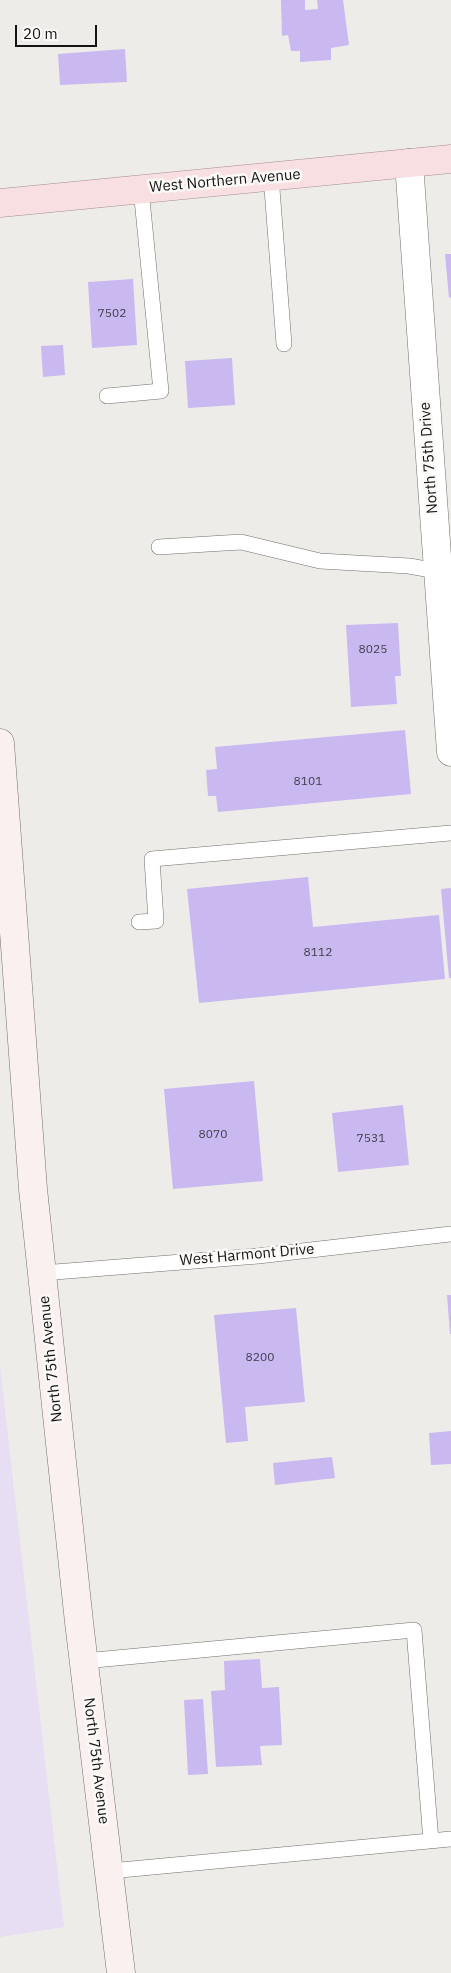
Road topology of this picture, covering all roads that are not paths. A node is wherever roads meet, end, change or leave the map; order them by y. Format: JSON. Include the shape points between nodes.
{"nodes":[{"id":1,"x":451,"y":159,"type":"edge"},
{"id":2,"x":409,"y":163,"type":"junction"},
{"id":3,"x":271,"y":176,"type":"junction"},
{"id":4,"x":141,"y":189,"type":"junction"},
{"id":5,"x":0,"y":202,"type":"edge"},
{"id":6,"x":284,"y":344,"type":"dead end"},
{"id":7,"x":107,"y":396,"type":"dead end"},
{"id":8,"x":159,"y":547,"type":"dead end"},
{"id":9,"x":444,"y":571,"type":"edge"},
{"id":10,"x":0,"y":743,"type":"edge"},
{"id":11,"x":451,"y":752,"type":"edge"},
{"id":12,"x":451,"y":832,"type":"edge"},
{"id":13,"x":139,"y":922,"type":"dead end"},
{"id":14,"x":451,"y":1234,"type":"edge"},
{"id":15,"x":42,"y":1273,"type":"junction"},
{"id":16,"x":84,"y":1661,"type":"junction"},
{"id":17,"x":451,"y":1839,"type":"edge"},
{"id":18,"x":432,"y":1841,"type":"junction"},
{"id":19,"x":110,"y":1871,"type":"junction"},
{"id":20,"x":121,"y":1973,"type":"edge"}],
"edges":[{"from":1,"to":2,"type":"main road","name":"West Northern Avenue"},
{"from":2,"to":3,"type":"main road","name":"West Northern Avenue"},
{"from":2,"to":9,"type":"street","name":"North 75th Drive"},
{"from":3,"to":4,"type":"main road","name":"West Northern Avenue"},
{"from":3,"to":6,"type":"lane"},
{"from":4,"to":5,"type":"main road","name":"West Northern Avenue"},
{"from":4,"to":7,"type":"lane","via":[[160,391]]},
{"from":8,"to":9,"type":"lane","via":[[241,542],[320,562]]},
{"from":9,"to":11,"type":"street","name":"North 75th Drive"},
{"from":10,"to":15,"type":"main road","name":"North 75th Avenue"},
{"from":12,"to":13,"type":"lane","via":[[152,859],[156,921]]},
{"from":14,"to":15,"type":"lane","name":"West Harmont Drive","via":[[258,1256]]},
{"from":15,"to":16,"type":"main road","name":"North 75th Avenue"},
{"from":16,"to":18,"type":"lane","via":[[414,1630]]},
{"from":16,"to":19,"type":"main road","name":"North 75th Avenue"},
{"from":17,"to":18,"type":"lane"},
{"from":18,"to":19,"type":"lane"},
{"from":19,"to":20,"type":"main road","name":"North 75th Avenue"}]}
